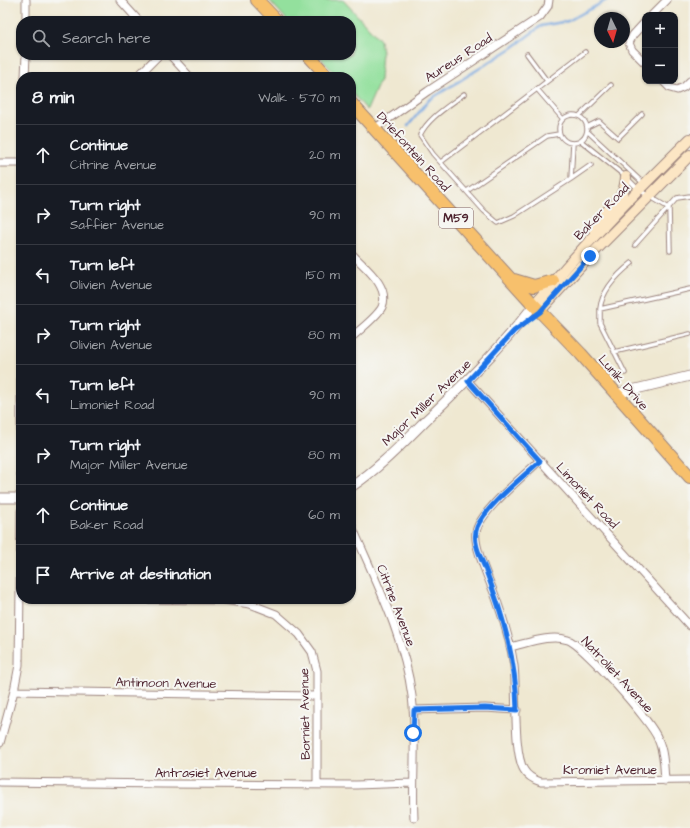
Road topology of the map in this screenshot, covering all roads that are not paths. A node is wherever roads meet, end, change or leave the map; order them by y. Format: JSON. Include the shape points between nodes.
{"nodes":[{"id":1,"x":26,"y":0,"type":"edge"},
{"id":2,"x":120,"y":0,"type":"edge"},
{"id":3,"x":257,"y":0,"type":"edge"},
{"id":4,"x":548,"y":0,"type":"edge"},
{"id":5,"x":667,"y":0,"type":"edge"},
{"id":6,"x":655,"y":12,"type":"edge"},
{"id":7,"x":26,"y":16,"type":"edge"},
{"id":8,"x":134,"y":16,"type":"edge"},
{"id":9,"x":271,"y":16,"type":"edge"},
{"id":10,"x":642,"y":25,"type":"edge"},
{"id":11,"x":585,"y":52,"type":"dead end"},
{"id":12,"x":527,"y":54,"type":"dead end"},
{"id":13,"x":26,"y":60,"type":"edge"},
{"id":14,"x":154,"y":60,"type":"edge"},
{"id":15,"x":175,"y":60,"type":"edge"},
{"id":16,"x":313,"y":60,"type":"edge"},
{"id":17,"x":642,"y":60,"type":"edge"},
{"id":18,"x":26,"y":72,"type":"edge"},
{"id":19,"x":142,"y":72,"type":"edge"},
{"id":20,"x":185,"y":72,"type":"edge"},
{"id":21,"x":323,"y":72,"type":"edge"},
{"id":22,"x":547,"y":81,"type":"junction"},
{"id":23,"x":690,"y":81,"type":"edge"},
{"id":24,"x":666,"y":84,"type":"edge"},
{"id":25,"x":611,"y":85,"type":"dead end"},
{"id":26,"x":537,"y":88,"type":"junction"},
{"id":27,"x":464,"y":94,"type":"dead end"},
{"id":28,"x":356,"y":109,"type":"edge"},
{"id":29,"x":642,"y":114,"type":"dead end"},
{"id":30,"x":579,"y":116,"type":"junction"},
{"id":31,"x":562,"y":118,"type":"junction"},
{"id":32,"x":374,"y":129,"type":"junction"},
{"id":33,"x":587,"y":129,"type":"junction"},
{"id":34,"x":559,"y":134,"type":"junction"},
{"id":35,"x":690,"y":138,"type":"edge"},
{"id":36,"x":580,"y":141,"type":"junction"},
{"id":37,"x":573,"y":143,"type":"junction"},
{"id":38,"x":690,"y":156,"type":"edge"},
{"id":39,"x":441,"y":162,"type":"junction"},
{"id":40,"x":0,"y":163,"type":"edge"},
{"id":41,"x":16,"y":164,"type":"edge"},
{"id":42,"x":591,"y":165,"type":"dead end"},
{"id":43,"x":626,"y":177,"type":"junction"},
{"id":44,"x":570,"y":179,"type":"junction"},
{"id":45,"x":642,"y":187,"type":"junction"},
{"id":46,"x":468,"y":191,"type":"junction"},
{"id":47,"x":652,"y":196,"type":"junction"},
{"id":48,"x":690,"y":196,"type":"edge"},
{"id":49,"x":669,"y":208,"type":"junction"},
{"id":50,"x":591,"y":240,"type":"junction"},
{"id":51,"x":635,"y":245,"type":"dead end"},
{"id":52,"x":670,"y":251,"type":"dead end"},
{"id":53,"x":356,"y":259,"type":"edge"},
{"id":54,"x":632,"y":263,"type":"dead end"},
{"id":55,"x":513,"y":280,"type":"junction"},
{"id":56,"x":553,"y":281,"type":"junction"},
{"id":57,"x":690,"y":289,"type":"edge"},
{"id":58,"x":537,"y":308,"type":"junction"},
{"id":59,"x":600,"y":309,"type":"junction"},
{"id":60,"x":356,"y":333,"type":"edge"},
{"id":61,"x":690,"y":334,"type":"edge"},
{"id":62,"x":614,"y":352,"type":"junction"},
{"id":63,"x":625,"y":373,"type":"dead end"},
{"id":64,"x":690,"y":376,"type":"edge"},
{"id":65,"x":468,"y":381,"type":"junction"},
{"id":66,"x":615,"y":394,"type":"junction"},
{"id":67,"x":540,"y":461,"type":"junction"},
{"id":68,"x":690,"y":477,"type":"edge"},
{"id":69,"x":356,"y":483,"type":"edge"},
{"id":70,"x":0,"y":498,"type":"edge"},
{"id":71,"x":16,"y":498,"type":"edge"},
{"id":72,"x":356,"y":535,"type":"edge"},
{"id":73,"x":20,"y":604,"type":"edge"},
{"id":74,"x":250,"y":604,"type":"edge"},
{"id":75,"x":690,"y":626,"type":"edge"},
{"id":76,"x":510,"y":647,"type":"junction"},
{"id":77,"x":14,"y":691,"type":"junction"},
{"id":78,"x":317,"y":696,"type":"junction"},
{"id":79,"x":414,"y":710,"type":"junction"},
{"id":80,"x":517,"y":710,"type":"junction"},
{"id":81,"x":0,"y":743,"type":"edge"},
{"id":82,"x":690,"y":780,"type":"edge"},
{"id":83,"x":665,"y":781,"type":"junction"},
{"id":84,"x":0,"y":782,"type":"edge"},
{"id":85,"x":412,"y":783,"type":"junction"},
{"id":86,"x":317,"y":784,"type":"junction"},
{"id":87,"x":414,"y":818,"type":"dead end"}],
"edges":[{"from":1,"to":7,"type":"street"},
{"from":2,"to":8,"type":"street"},
{"from":3,"to":9,"type":"main road"},
{"from":4,"to":32,"type":"street","name":"Aureus Road","via":[[548,6],[540,17]]},
{"from":5,"to":6,"type":"street"},
{"from":10,"to":17,"type":"street","via":[[629,43]]},
{"from":11,"to":22,"type":"lane"},
{"from":12,"to":22,"type":"lane"},
{"from":13,"to":18,"type":"street"},
{"from":14,"to":19,"type":"street"},
{"from":15,"to":20,"type":"street"},
{"from":16,"to":21,"type":"main road"},
{"from":22,"to":26,"type":"lane"},
{"from":23,"to":24,"type":"street","via":[[677,90]]},
{"from":25,"to":30,"type":"lane"},
{"from":26,"to":31,"type":"lane"},
{"from":26,"to":39,"type":"lane"},
{"from":27,"to":39,"type":"lane","via":[[432,118],[420,135]]},
{"from":28,"to":32,"type":"main road","name":"Driefontein Road","number":"M59"},
{"from":29,"to":33,"type":"lane","via":[[618,138],[600,121]]},
{"from":30,"to":31,"type":"lane","via":[[570,114]]},
{"from":30,"to":33,"type":"lane"},
{"from":31,"to":34,"type":"lane","via":[[558,125]]},
{"from":32,"to":55,"type":"main road","name":"Driefontein Road","number":"M59"},
{"from":33,"to":36,"type":"lane"},
{"from":33,"to":45,"type":"lane"},
{"from":34,"to":37,"type":"lane","via":[[564,141]]},
{"from":34,"to":46,"type":"lane","via":[[547,136]]},
{"from":35,"to":45,"type":"main road","name":"Baker Road"},
{"from":36,"to":37,"type":"lane"},
{"from":36,"to":43,"type":"lane"},
{"from":37,"to":44,"type":"lane"},
{"from":38,"to":47,"type":"main road","name":"Baker Road"},
{"from":39,"to":46,"type":"lane"},
{"from":40,"to":41,"type":"street"},
{"from":42,"to":44,"type":"lane"},
{"from":43,"to":45,"type":"lane"},
{"from":43,"to":50,"type":"main road","via":[[623,193],[598,222]]},
{"from":44,"to":46,"type":"lane","via":[[514,216],[498,223]]},
{"from":45,"to":47,"type":"lane"},
{"from":45,"to":47,"type":"lane"},
{"from":45,"to":50,"type":"main road","name":"Baker Road"},
{"from":47,"to":49,"type":"lane"},
{"from":47,"to":58,"type":"main road","name":"Baker Road"},
{"from":48,"to":49,"type":"lane","via":[[677,198]]},
{"from":49,"to":51,"type":"lane"},
{"from":49,"to":52,"type":"lane"},
{"from":50,"to":56,"type":"main road","name":"Baker Road"},
{"from":53,"to":60,"type":"street","via":[[379,284],[384,297],[379,310]]},
{"from":54,"to":59,"type":"lane","via":[[603,294]]},
{"from":55,"to":56,"type":"main road","via":[[534,286]]},
{"from":55,"to":58,"type":"main road","name":"Driefontein Road","number":"M59"},
{"from":56,"to":58,"type":"main road","name":"Baker Road"},
{"from":57,"to":59,"type":"lane"},
{"from":58,"to":65,"type":"street","name":"Major Miller Avenue"},
{"from":58,"to":66,"type":"main road","name":"Lunik Drive","number":"M59"},
{"from":59,"to":62,"type":"lane","via":[[600,323]]},
{"from":61,"to":62,"type":"lane"},
{"from":62,"to":63,"type":"lane"},
{"from":64,"to":66,"type":"street"},
{"from":65,"to":67,"type":"street","name":"Limoniet Road"},
{"from":65,"to":69,"type":"street","name":"Major Miller Avenue","via":[[394,451]]},
{"from":66,"to":68,"type":"main road","name":"Lunik Drive","number":"M59"},
{"from":67,"to":75,"type":"street","name":"Limoniet Road"},
{"from":67,"to":76,"type":"street","via":[[482,518],[475,536]]},
{"from":70,"to":71,"type":"street"},
{"from":72,"to":79,"type":"street","name":"Citrine Avenue","via":[[391,615],[402,647]]},
{"from":73,"to":77,"type":"street","via":[[19,665]]},
{"from":74,"to":78,"type":"street","name":"Borniet Avenue","via":[[270,610],[292,626],[306,642],[317,670]]},
{"from":76,"to":80,"type":"street","via":[[516,678]]},
{"from":76,"to":83,"type":"street","name":"Natroliet Avenue","via":[[553,638],[566,639],[575,644],[655,732],[661,746]]},
{"from":77,"to":78,"type":"street","name":"Antimoon Avenue"},
{"from":77,"to":81,"type":"street"},
{"from":78,"to":86,"type":"street","name":"Borniet Avenue"},
{"from":79,"to":80,"type":"street"},
{"from":79,"to":85,"type":"street","name":"Citrine Avenue"},
{"from":80,"to":83,"type":"street","name":"Kromiet Avenue","via":[[519,755],[524,771],[541,782]]},
{"from":82,"to":83,"type":"street","name":"Kromiet Avenue"},
{"from":84,"to":86,"type":"street","name":"Antrasiet Avenue"},
{"from":85,"to":86,"type":"street","name":"Antrasiet Avenue"},
{"from":85,"to":87,"type":"street","name":"Citrine Avenue"}]}
